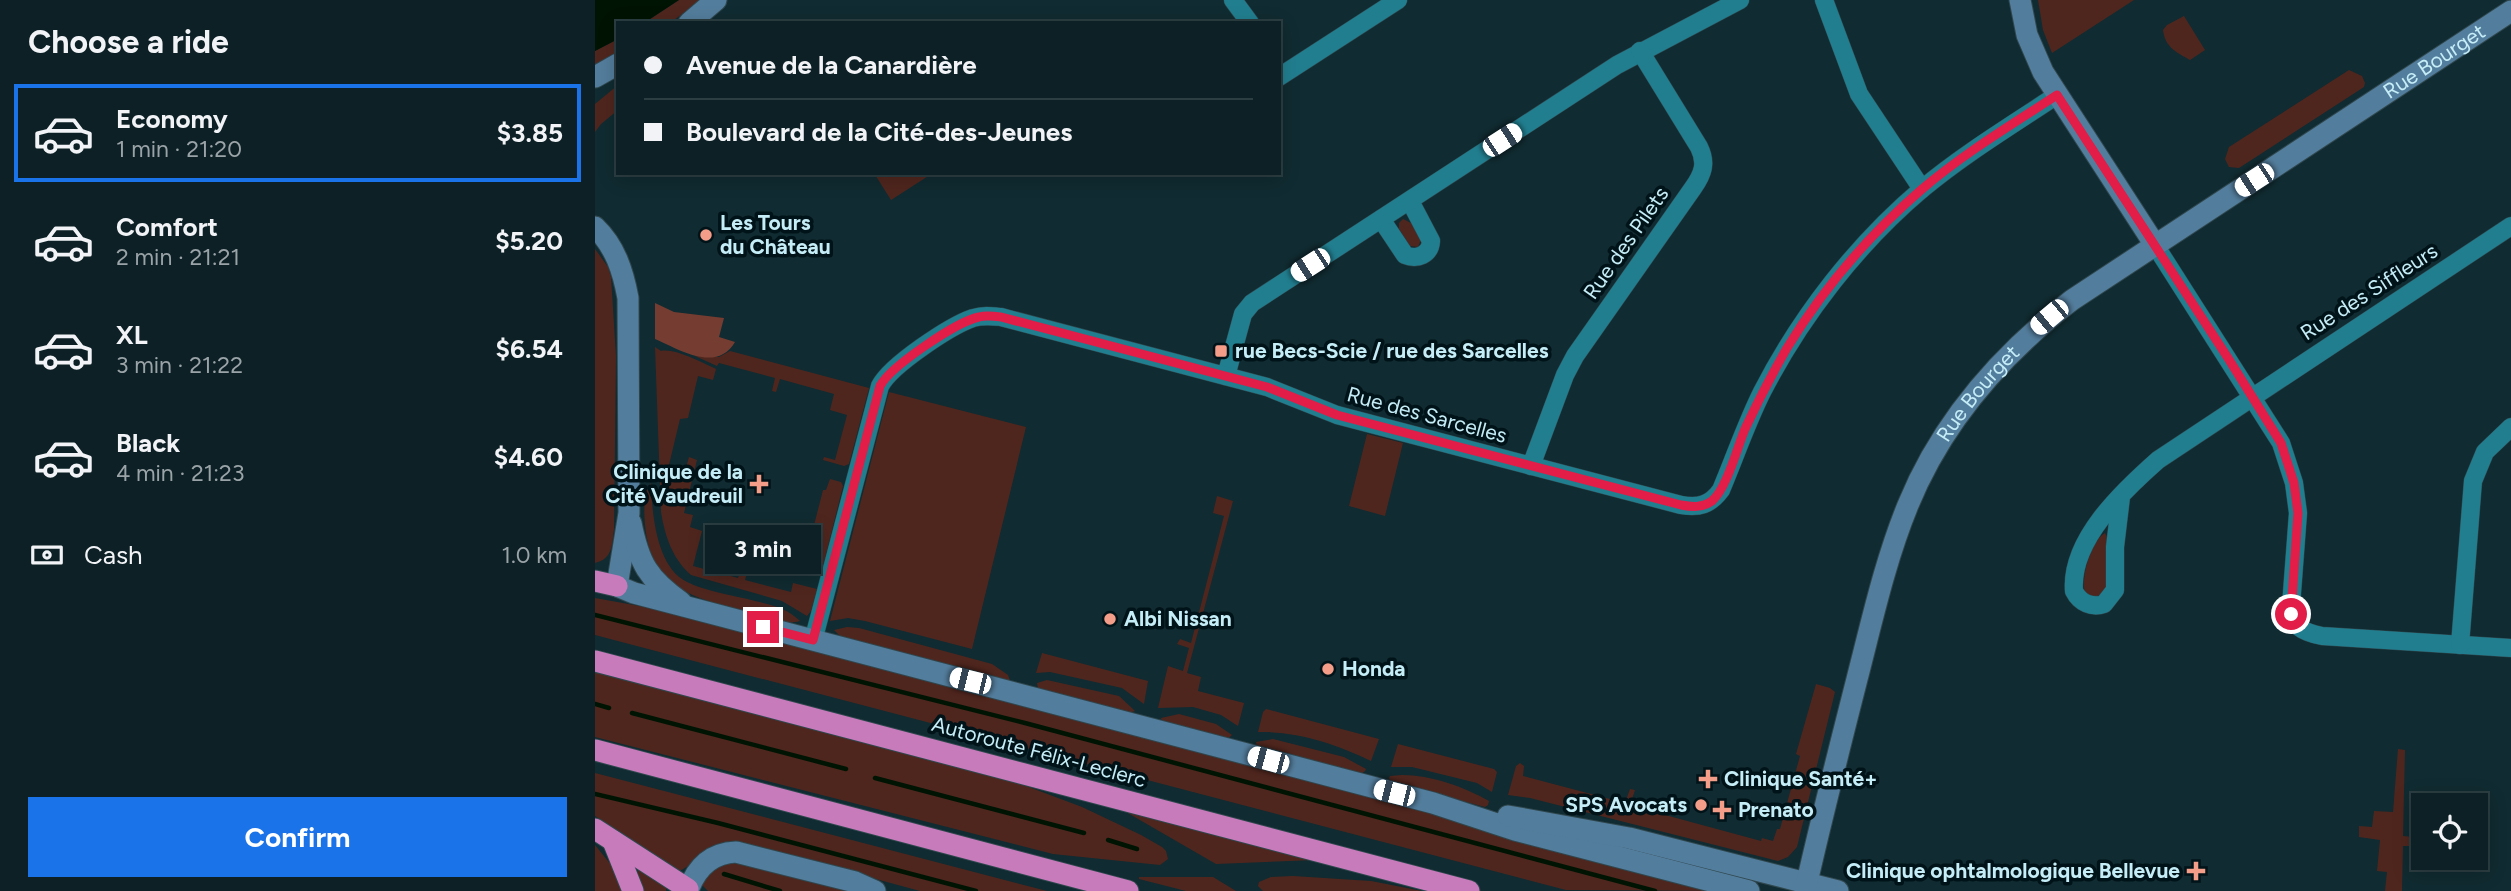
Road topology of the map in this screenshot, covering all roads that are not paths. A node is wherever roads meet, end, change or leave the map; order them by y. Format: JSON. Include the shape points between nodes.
{"nodes":[{"id":1,"x":716,"y":0,"type":"edge"},
{"id":2,"x":1233,"y":0,"type":"edge"},
{"id":3,"x":1398,"y":0,"type":"edge"},
{"id":4,"x":1740,"y":0,"type":"edge"},
{"id":5,"x":1824,"y":0,"type":"edge"},
{"id":6,"x":2020,"y":0,"type":"edge"},
{"id":7,"x":2511,"y":11,"type":"edge"},
{"id":8,"x":690,"y":21,"type":"edge"},
{"id":9,"x":1249,"y":21,"type":"edge"},
{"id":10,"x":1640,"y":51,"type":"junction"},
{"id":11,"x":616,"y":65,"type":"edge"},
{"id":12,"x":1281,"y":73,"type":"edge"},
{"id":13,"x":595,"y":77,"type":"edge"},
{"id":14,"x":2057,"y":95,"type":"junction"},
{"id":15,"x":1922,"y":189,"type":"junction"},
{"id":16,"x":1410,"y":201,"type":"junction"},
{"id":17,"x":1381,"y":219,"type":"junction"},
{"id":18,"x":2511,"y":226,"type":"edge"},
{"id":19,"x":599,"y":234,"type":"edge"},
{"id":20,"x":2155,"y":245,"type":"junction"},
{"id":21,"x":1226,"y":376,"type":"junction"},
{"id":22,"x":2253,"y":396,"type":"junction"},
{"id":23,"x":2511,"y":427,"type":"edge"},
{"id":24,"x":1531,"y":466,"type":"junction"},
{"id":25,"x":2121,"y":498,"type":"junction"},
{"id":26,"x":629,"y":513,"type":"junction"},
{"id":27,"x":595,"y":581,"type":"edge"},
{"id":28,"x":617,"y":586,"type":"junction"},
{"id":29,"x":689,"y":607,"type":"junction"},
{"id":30,"x":813,"y":640,"type":"junction"},
{"id":31,"x":2460,"y":645,"type":"junction"},
{"id":32,"x":2511,"y":648,"type":"edge"},
{"id":33,"x":595,"y":661,"type":"edge"},
{"id":34,"x":595,"y":751,"type":"edge"},
{"id":35,"x":1433,"y":803,"type":"junction"},
{"id":36,"x":595,"y":829,"type":"edge"},
{"id":37,"x":614,"y":841,"type":"junction"},
{"id":38,"x":1806,"y":887,"type":"edge"},
{"id":39,"x":689,"y":890,"type":"edge"},
{"id":40,"x":633,"y":891,"type":"edge"},
{"id":41,"x":875,"y":891,"type":"edge"},
{"id":42,"x":1128,"y":891,"type":"edge"},
{"id":43,"x":1469,"y":891,"type":"edge"},
{"id":44,"x":1749,"y":891,"type":"edge"},
{"id":45,"x":1838,"y":891,"type":"edge"}],
"edges":[{"from":1,"to":8,"type":"street"},
{"from":2,"to":9,"type":"street"},
{"from":3,"to":12,"type":"street"},
{"from":4,"to":10,"type":"street"},
{"from":5,"to":15,"type":"street","via":[[1859,94]]},
{"from":6,"to":14,"type":"street","via":[[2030,45]]},
{"from":7,"to":20,"type":"street","name":"Rue Bourget"},
{"from":10,"to":16,"type":"street"},
{"from":10,"to":24,"type":"street","name":"Rue des Pilets","via":[[1699,147],[1704,168],[1575,356]]},
{"from":11,"to":13,"type":"street"},
{"from":14,"to":15,"type":"street","name":"Rue des Sarcelles"},
{"from":14,"to":20,"type":"street"},
{"from":15,"to":24,"type":"street","name":"Rue des Sarcelles","via":[[1853,258],[1804,322],[1763,391],[1721,490],[1709,502],[1681,505]]},
{"from":16,"to":17,"type":"street"},
{"from":16,"to":17,"type":"street","via":[[1431,241],[1422,256],[1405,256]]},
{"from":17,"to":21,"type":"street","via":[[1248,308]]},
{"from":18,"to":22,"type":"street","name":"Rue des Siffleurs"},
{"from":19,"to":26,"type":"street","via":[[619,262],[628,298]]},
{"from":20,"to":22,"type":"street"},
{"from":20,"to":38,"type":"street","name":"Rue Bourget","via":[[2072,300],[2025,338],[1971,398],[1932,457],[1909,503],[1884,574]]},
{"from":21,"to":24,"type":"street","name":"Rue des Sarcelles","via":[[1337,415]]},
{"from":21,"to":30,"type":"street","name":"Rue des Sarcelles","via":[[992,316],[954,328],[893,369],[880,386]]},
{"from":22,"to":25,"type":"street","name":"Rue des Siffleurs","via":[[2158,460]]},
{"from":22,"to":31,"type":"street","via":[[2281,443],[2294,483],[2297,531],[2291,606],[2296,626],[2322,636]]},
{"from":23,"to":31,"type":"street","via":[[2485,452],[2473,481]]},
{"from":25,"to":25,"type":"street","name":"Rue des Siffleurs","via":[[2094,527],[2078,563],[2074,591],[2087,604],[2104,604],[2115,590]]},
{"from":26,"to":28,"type":"street"},
{"from":26,"to":29,"type":"street","via":[[647,572]]},
{"from":27,"to":28,"type":"highway"},
{"from":28,"to":29,"type":"street"},
{"from":29,"to":30,"type":"street"},
{"from":30,"to":35,"type":"street"},
{"from":31,"to":32,"type":"street"},
{"from":33,"to":43,"type":"highway","name":"Autoroute Félix-Leclerc"},
{"from":34,"to":42,"type":"highway"},
{"from":35,"to":38,"type":"street","via":[[1629,838]]},
{"from":35,"to":44,"type":"street","via":[[1515,831]]},
{"from":36,"to":37,"type":"highway"},
{"from":37,"to":39,"type":"highway"},
{"from":37,"to":40,"type":"highway"},
{"from":38,"to":45,"type":"street"},
{"from":39,"to":41,"type":"street","via":[[704,863],[736,852]]}]}
